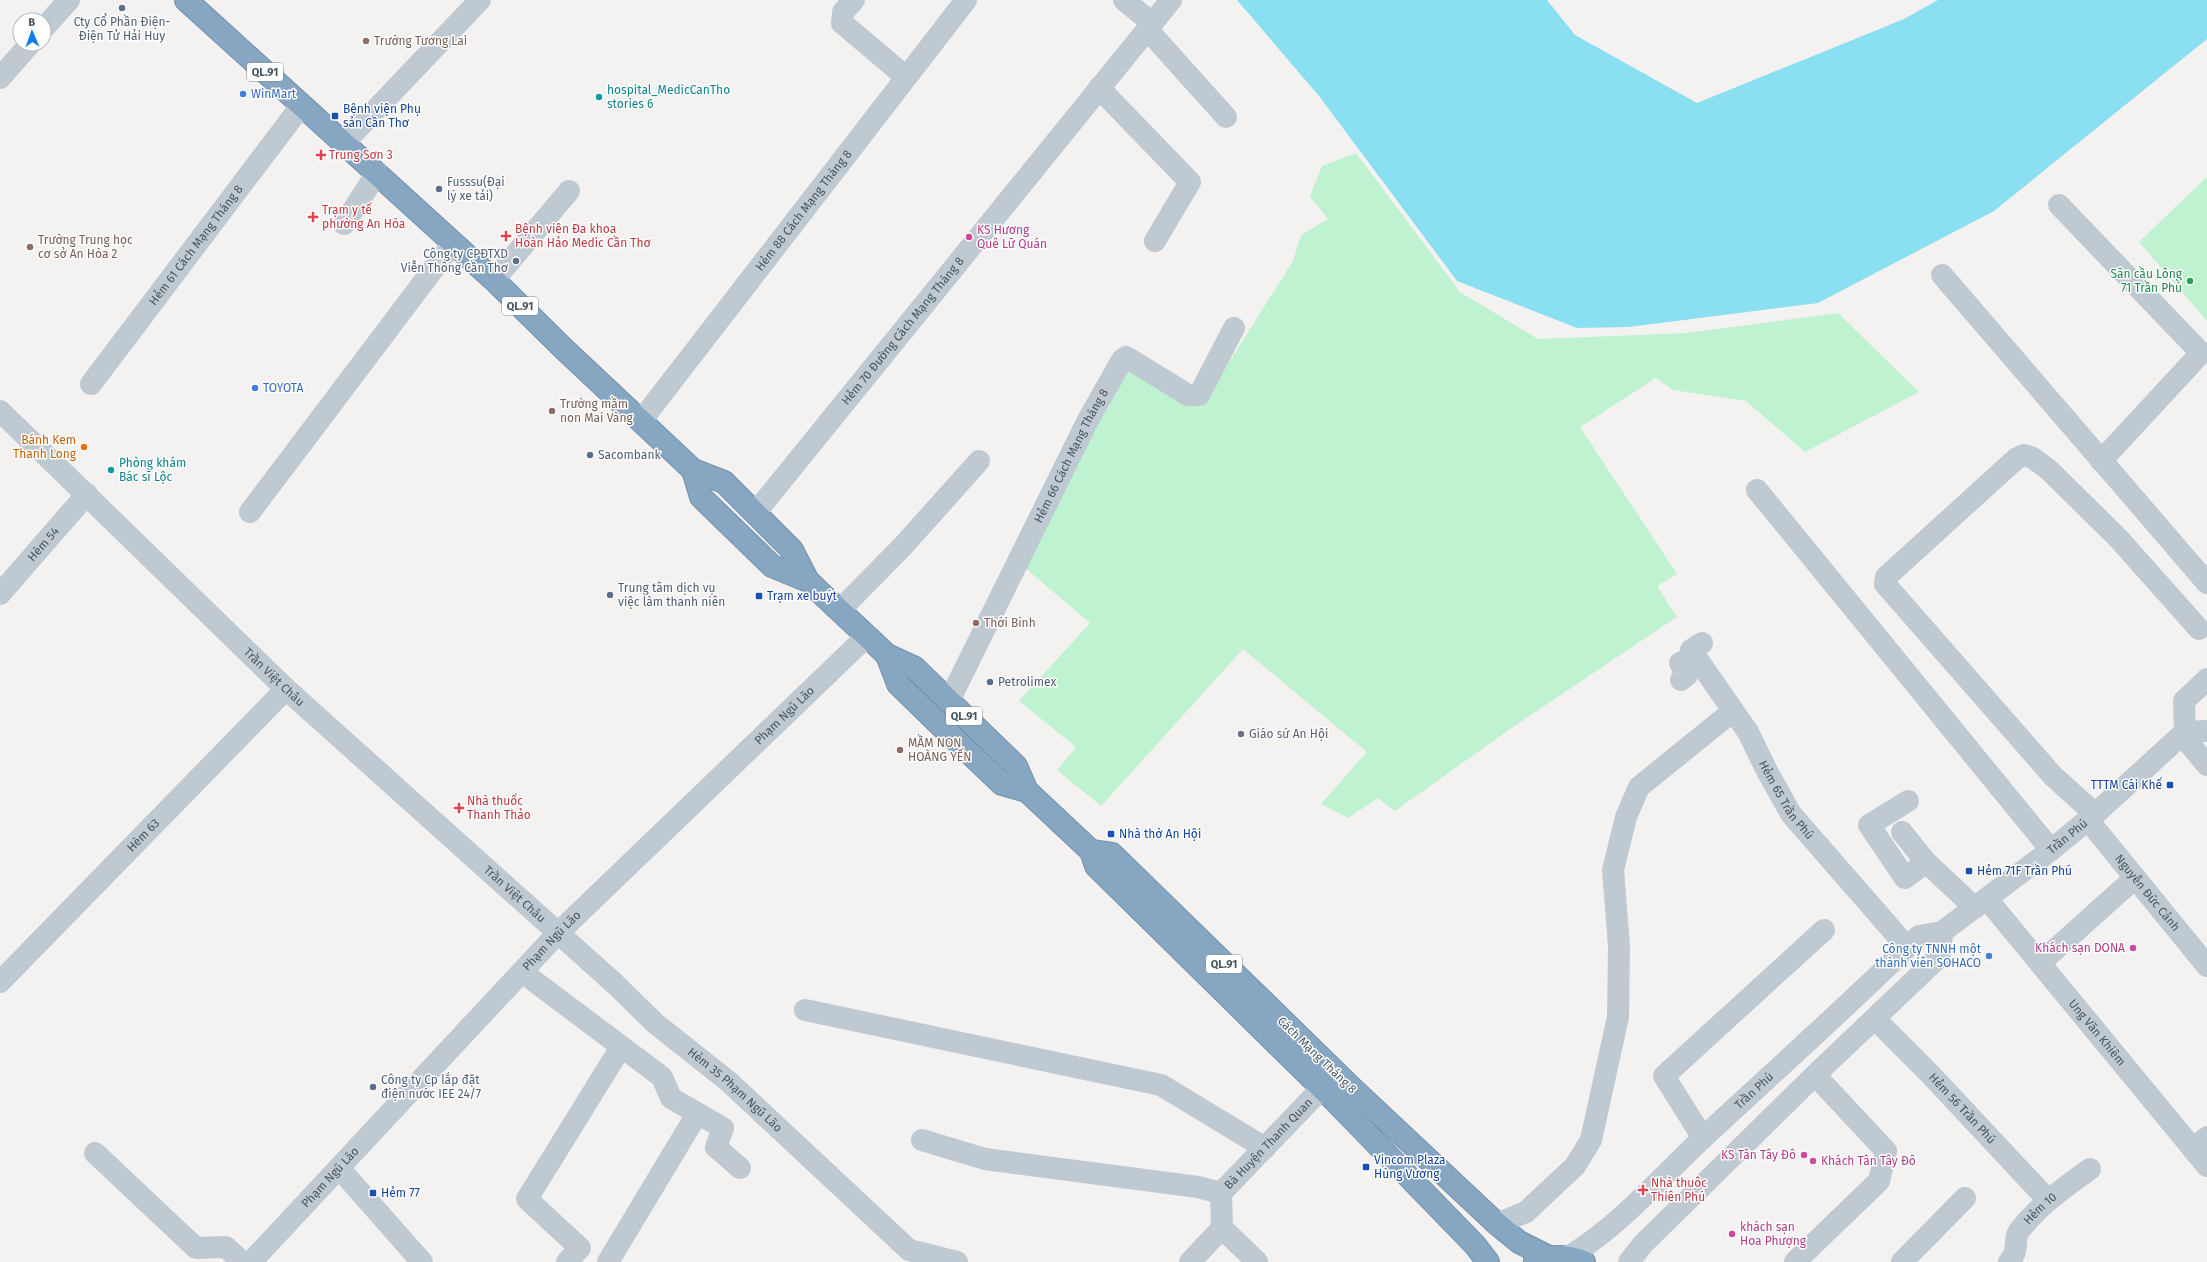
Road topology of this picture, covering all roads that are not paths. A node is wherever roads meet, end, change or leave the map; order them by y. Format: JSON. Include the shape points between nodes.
{"nodes":[{"id":1,"x":69,"y":0,"type":"edge"},
{"id":2,"x":186,"y":0,"type":"edge"},
{"id":3,"x":480,"y":0,"type":"edge"},
{"id":4,"x":854,"y":0,"type":"edge"},
{"id":5,"x":966,"y":0,"type":"edge"},
{"id":6,"x":1124,"y":0,"type":"edge"},
{"id":7,"x":1171,"y":0,"type":"edge"},
{"id":8,"x":52,"y":19,"type":"edge"},
{"id":9,"x":1150,"y":26,"type":"junction"},
{"id":10,"x":23,"y":52,"type":"edge"},
{"id":11,"x":906,"y":77,"type":"junction"},
{"id":12,"x":0,"y":78,"type":"edge"},
{"id":13,"x":1099,"y":88,"type":"junction"},
{"id":14,"x":301,"y":106,"type":"junction"},
{"id":15,"x":1226,"y":117,"type":"dead end"},
{"id":16,"x":344,"y":143,"type":"junction"},
{"id":17,"x":377,"y":173,"type":"junction"},
{"id":18,"x":569,"y":191,"type":"dead end"},
{"id":19,"x":2059,"y":205,"type":"dead end"},
{"id":20,"x":344,"y":224,"type":"dead end"},
{"id":21,"x":1155,"y":241,"type":"dead end"},
{"id":22,"x":453,"y":243,"type":"junction"},
{"id":23,"x":1942,"y":276,"type":"dead end"},
{"id":24,"x":494,"y":280,"type":"junction"},
{"id":25,"x":1234,"y":328,"type":"dead end"},
{"id":26,"x":91,"y":384,"type":"dead end"},
{"id":27,"x":0,"y":411,"type":"edge"},
{"id":28,"x":640,"y":421,"type":"junction"},
{"id":29,"x":979,"y":461,"type":"dead end"},
{"id":30,"x":2101,"y":461,"type":"junction"},
{"id":31,"x":693,"y":470,"type":"junction"},
{"id":32,"x":1757,"y":490,"type":"dead end"},
{"id":33,"x":87,"y":494,"type":"junction"},
{"id":34,"x":250,"y":512,"type":"dead end"},
{"id":35,"x":756,"y":512,"type":"junction"},
{"id":36,"x":808,"y":581,"type":"junction"},
{"id":37,"x":2207,"y":583,"type":"edge"},
{"id":38,"x":0,"y":594,"type":"edge"},
{"id":39,"x":840,"y":610,"type":"junction"},
{"id":40,"x":2199,"y":629,"type":"dead end"},
{"id":41,"x":867,"y":636,"type":"junction"},
{"id":42,"x":887,"y":656,"type":"junction"},
{"id":43,"x":2207,"y":679,"type":"edge"},
{"id":44,"x":1681,"y":680,"type":"dead end"},
{"id":45,"x":286,"y":689,"type":"junction"},
{"id":46,"x":949,"y":701,"type":"junction"},
{"id":47,"x":1733,"y":711,"type":"junction"},
{"id":48,"x":2207,"y":731,"type":"edge"},
{"id":49,"x":2183,"y":734,"type":"junction"},
{"id":50,"x":2207,"y":765,"type":"edge"},
{"id":51,"x":1027,"y":791,"type":"junction"},
{"id":52,"x":1908,"y":801,"type":"dead end"},
{"id":53,"x":2092,"y":817,"type":"junction"},
{"id":54,"x":1902,"y":832,"type":"dead end"},
{"id":55,"x":2051,"y":850,"type":"junction"},
{"id":56,"x":1091,"y":851,"type":"junction"},
{"id":57,"x":1926,"y":862,"type":"junction"},
{"id":58,"x":2135,"y":878,"type":"junction"},
{"id":59,"x":1981,"y":903,"type":"junction"},
{"id":60,"x":1824,"y":930,"type":"dead end"},
{"id":61,"x":1942,"y":932,"type":"junction"},
{"id":62,"x":558,"y":934,"type":"junction"},
{"id":63,"x":1907,"y":947,"type":"junction"},
{"id":64,"x":2040,"y":963,"type":"junction"},
{"id":65,"x":2207,"y":966,"type":"edge"},
{"id":66,"x":522,"y":972,"type":"junction"},
{"id":67,"x":0,"y":982,"type":"edge"},
{"id":68,"x":805,"y":1010,"type":"dead end"},
{"id":69,"x":1875,"y":1019,"type":"junction"},
{"id":70,"x":621,"y":1048,"type":"junction"},
{"id":71,"x":1815,"y":1075,"type":"junction"},
{"id":72,"x":1322,"y":1088,"type":"junction"},
{"id":73,"x":698,"y":1114,"type":"junction"},
{"id":74,"x":1703,"y":1138,"type":"junction"},
{"id":75,"x":922,"y":1140,"type":"dead end"},
{"id":76,"x":2200,"y":1143,"type":"edge"},
{"id":77,"x":1265,"y":1148,"type":"junction"},
{"id":78,"x":95,"y":1153,"type":"dead end"},
{"id":79,"x":2207,"y":1166,"type":"edge"},
{"id":80,"x":339,"y":1168,"type":"junction"},
{"id":81,"x":740,"y":1168,"type":"dead end"},
{"id":82,"x":2090,"y":1169,"type":"dead end"},
{"id":83,"x":1221,"y":1193,"type":"junction"},
{"id":84,"x":1965,"y":1198,"type":"dead end"},
{"id":85,"x":2048,"y":1200,"type":"junction"},
{"id":86,"x":1498,"y":1224,"type":"junction"},
{"id":87,"x":1222,"y":1228,"type":"junction"},
{"id":88,"x":1558,"y":1259,"type":"edge"},
{"id":89,"x":2015,"y":1260,"type":"edge"},
{"id":90,"x":242,"y":1262,"type":"edge"},
{"id":91,"x":251,"y":1262,"type":"edge"},
{"id":92,"x":422,"y":1262,"type":"edge"},
{"id":93,"x":567,"y":1262,"type":"edge"},
{"id":94,"x":608,"y":1262,"type":"edge"},
{"id":95,"x":957,"y":1262,"type":"edge"},
{"id":96,"x":1190,"y":1262,"type":"edge"},
{"id":97,"x":1257,"y":1262,"type":"edge"},
{"id":98,"x":1488,"y":1262,"type":"edge"},
{"id":99,"x":1629,"y":1262,"type":"edge"},
{"id":100,"x":1795,"y":1262,"type":"edge"},
{"id":101,"x":1902,"y":1262,"type":"edge"}],
"edges":[{"from":1,"to":8,"type":"street"},
{"from":2,"to":14,"type":"highway","name":"Cách Mạng Tháng 8","number":"QL.91"},
{"from":3,"to":16,"type":"street"},
{"from":4,"to":11,"type":"street","via":[[843,12],[842,24]]},
{"from":5,"to":11,"type":"street","name":"Hẻm 88 Cách Mạng Tháng 8"},
{"from":6,"to":9,"type":"street"},
{"from":7,"to":9,"type":"street","name":"Hẻm 70 Đường Cách Mạng Tháng 8"},
{"from":9,"to":13,"type":"street","name":"Hẻm 70 Đường Cách Mạng Tháng 8"},
{"from":9,"to":15,"type":"street"},
{"from":10,"to":12,"type":"street"},
{"from":11,"to":28,"type":"street","name":"Hẻm 88 Cách Mạng Tháng 8"},
{"from":13,"to":21,"type":"street","via":[[1190,182]]},
{"from":13,"to":35,"type":"street","name":"Hẻm 70 Đường Cách Mạng Tháng 8"},
{"from":14,"to":16,"type":"highway","name":"Cách Mạng Tháng 8","number":"QL.91"},
{"from":14,"to":26,"type":"street","name":"Hẻm 61 Cách Mạng Tháng 8"},
{"from":16,"to":17,"type":"highway","name":"Cách Mạng Tháng 8","number":"QL.91"},
{"from":17,"to":20,"type":"street"},
{"from":17,"to":22,"type":"highway","name":"Cách Mạng Tháng 8","number":"QL.91"},
{"from":18,"to":24,"type":"street"},
{"from":19,"to":30,"type":"street","via":[[2201,353]]},
{"from":22,"to":24,"type":"highway","name":"Cách Mạng Tháng 8","number":"QL.91"},
{"from":22,"to":34,"type":"street"},
{"from":23,"to":30,"type":"street"},
{"from":24,"to":28,"type":"highway","name":"Cách Mạng Tháng 8","number":"QL.91"},
{"from":25,"to":46,"type":"street","name":"Hẻm 66 Cách Mạng Tháng 8","via":[[1199,395],[1188,395],[1126,357],[1122,360],[1088,420]]},
{"from":27,"to":33,"type":"street","name":"Trần Việt Châu"},
{"from":28,"to":31,"type":"highway","name":"Cách Mạng Tháng 8","number":"QL.91"},
{"from":29,"to":39,"type":"street","via":[[903,546]]},
{"from":30,"to":37,"type":"street"},
{"from":31,"to":35,"type":"highway","name":"Cách Mạng Tháng 8","number":"QL.91","via":[[724,482]]},
{"from":31,"to":36,"type":"highway","name":"Cách Mạng Tháng 8","number":"QL.91","via":[[701,497],[772,566]]},
{"from":32,"to":55,"type":"street"},
{"from":33,"to":38,"type":"street","name":"Hèm 54"},
{"from":33,"to":45,"type":"street","name":"Trần Việt Châu"},
{"from":35,"to":36,"type":"highway","name":"Cách Mạng Tháng 8","number":"QL.91","via":[[792,550]]},
{"from":36,"to":39,"type":"highway","name":"Cách Mạng Tháng 8","number":"QL.91"},
{"from":39,"to":41,"type":"highway","name":"Cách Mạng Tháng 8","number":"QL.91"},
{"from":40,"to":53,"type":"street","name":"Nguyễn Đức Cảnh","via":[[2114,533],[2050,470],[2024,456],[2017,458],[1886,577],[1885,584]]},
{"from":41,"to":42,"type":"highway","name":"Cách Mạng Tháng 8","number":"QL.91"},
{"from":41,"to":62,"type":"street","name":"Phạm Ngũ Lão"},
{"from":42,"to":46,"type":"highway","name":"Cách Mạng Tháng 8","number":"QL.91","via":[[914,668]]},
{"from":42,"to":51,"type":"highway","name":"Cách Mạng Tháng 8","number":"QL.91","via":[[898,684],[942,727],[1002,784]]},
{"from":43,"to":49,"type":"street","via":[[2184,701]]},
{"from":44,"to":47,"type":"street","name":"Hẻm 65 Trần Phú","via":[[1687,675],[1680,663],[1699,650]]},
{"from":45,"to":62,"type":"street","name":"Trần Việt Châu"},
{"from":45,"to":67,"type":"street","name":"Hèm 63"},
{"from":46,"to":51,"type":"highway","name":"Cách Mạng Tháng 8","number":"QL.91","via":[[1016,766]]},
{"from":47,"to":63,"type":"street","name":"Hẻm 65 Trần Phú","via":[[1748,732],[1766,771],[1791,814]]},
{"from":47,"to":86,"type":"street","via":[[1639,787],[1626,817],[1613,870],[1619,946],[1618,1017],[1591,1140],[1575,1166],[1526,1212]]},
{"from":48,"to":49,"type":"street"},
{"from":49,"to":50,"type":"street"},
{"from":49,"to":53,"type":"street","name":"Trần Phú"},
{"from":51,"to":56,"type":"highway","name":"Cách Mạng Tháng 8","number":"QL.91"},
{"from":52,"to":57,"type":"street","via":[[1869,825],[1905,878]]},
{"from":53,"to":55,"type":"street","name":"Trần Phú"},
{"from":53,"to":58,"type":"street","name":"Nguyễn Đức Cảnh"},
{"from":54,"to":57,"type":"street","name":"Ung Văn Khiêm"},
{"from":55,"to":59,"type":"street","name":"Trần Phú"},
{"from":56,"to":72,"type":"highway","name":"Cách Mạng Tháng 8","number":"QL.91","via":[[1096,866]]},
{"from":56,"to":86,"type":"highway","name":"Cách Mạng Tháng 8","number":"QL.91","via":[[1112,854],[1352,1088]]},
{"from":57,"to":59,"type":"street","name":"Ung Văn Khiêm"},
{"from":58,"to":64,"type":"street"},
{"from":58,"to":65,"type":"street","name":"Nguyễn Đức Cảnh"},
{"from":59,"to":61,"type":"street","name":"Trần Phú"},
{"from":59,"to":64,"type":"street","name":"Ung Văn Khiêm"},
{"from":60,"to":74,"type":"street","via":[[1664,1076]]},
{"from":61,"to":63,"type":"street","name":"Trần Phú","via":[[1919,936]]},
{"from":61,"to":69,"type":"street","via":[[1940,956]]},
{"from":62,"to":66,"type":"street","name":"Phạm Ngũ Lão"},
{"from":62,"to":95,"type":"street","name":"Hẻm 35 Phạm Ngũ Lão","via":[[656,1024],[728,1081],[909,1250]]},
{"from":63,"to":74,"type":"street","name":"Trần Phú"},
{"from":64,"to":76,"type":"street","name":"Ung Văn Khiêm"},
{"from":66,"to":70,"type":"street"},
{"from":66,"to":80,"type":"street","name":"Phạm Ngũ Lão"},
{"from":68,"to":77,"type":"street","via":[[1161,1085]]},
{"from":69,"to":71,"type":"street"},
{"from":69,"to":85,"type":"street","name":"Hẻm 56 Trần Phú"},
{"from":70,"to":73,"type":"street","via":[[662,1077],[671,1098]]},
{"from":70,"to":93,"type":"street","via":[[527,1199],[580,1248]]},
{"from":71,"to":99,"type":"street","via":[[1643,1244]]},
{"from":71,"to":100,"type":"street","via":[[1886,1151],[1879,1181]]},
{"from":72,"to":77,"type":"street","name":"Bà Huyện Thanh Quan"},
{"from":72,"to":98,"type":"highway","name":"Cách Mạng Tháng 8","number":"QL.91","via":[[1475,1245]]},
{"from":73,"to":81,"type":"street","via":[[723,1128],[716,1147]]},
{"from":73,"to":94,"type":"street"},
{"from":74,"to":88,"type":"street","name":"Trần Phú","via":[[1616,1223],[1593,1241]]},
{"from":75,"to":83,"type":"street","via":[[984,1159],[1198,1187]]},
{"from":76,"to":79,"type":"street","name":"Ung Văn Khiêm"},
{"from":77,"to":83,"type":"street","name":"Bà Huyện Thanh Quan"},
{"from":78,"to":90,"type":"street","via":[[196,1248],[226,1247]]},
{"from":80,"to":91,"type":"street","name":"Phạm Ngũ Lão"},
{"from":80,"to":92,"type":"street"},
{"from":82,"to":85,"type":"street","name":"Hẻm 10"},
{"from":83,"to":87,"type":"street","name":"Bà Huyện Thanh Quan"},
{"from":84,"to":101,"type":"street"},
{"from":85,"to":89,"type":"street","name":"Hẻm 10","via":[[2018,1232]]},
{"from":86,"to":88,"type":"highway","name":"Cách Mạng Tháng 8","number":"QL.91","via":[[1519,1242]]},
{"from":87,"to":96,"type":"street"},
{"from":87,"to":97,"type":"street"}]}
